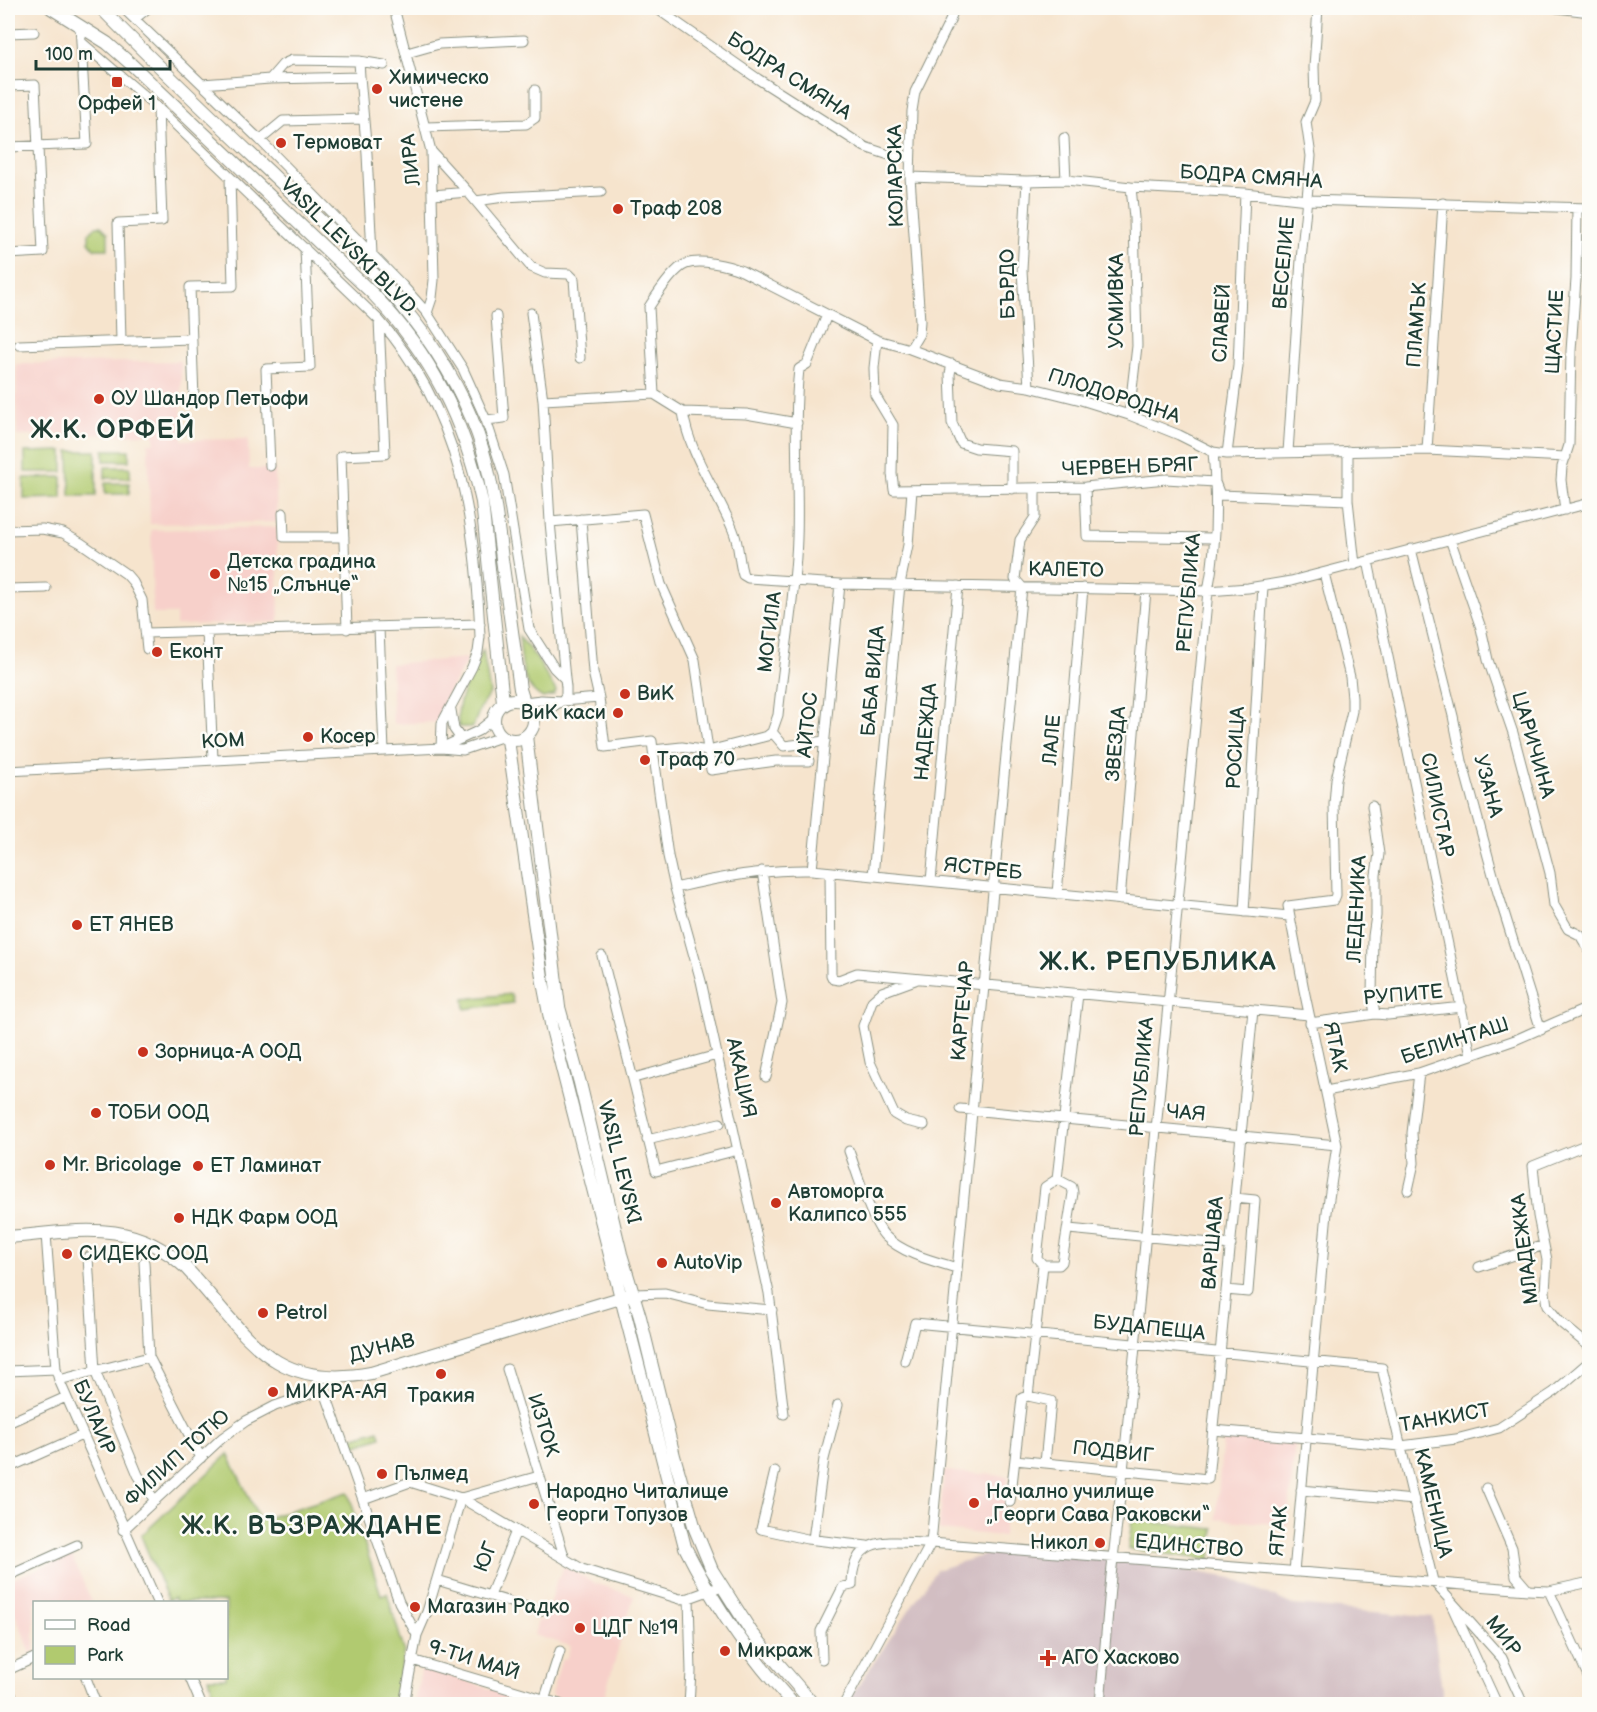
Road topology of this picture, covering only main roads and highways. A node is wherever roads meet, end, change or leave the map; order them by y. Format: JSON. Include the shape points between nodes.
{"nodes":[{"id":1,"x":51,"y":8,"type":"edge"},
{"id":2,"x":100,"y":8,"type":"edge"},
{"id":3,"x":503,"y":702,"type":"junction"},
{"id":4,"x":524,"y":702,"type":"junction"},
{"id":5,"x":526,"y":736,"type":"junction"},
{"id":6,"x":504,"y":738,"type":"junction"},
{"id":7,"x":8,"y":1237,"type":"edge"},
{"id":8,"x":634,"y":1294,"type":"junction"},
{"id":9,"x":620,"y":1298,"type":"junction"},
{"id":10,"x":716,"y":1588,"type":"junction"},
{"id":11,"x":793,"y":1704,"type":"edge"},
{"id":12,"x":813,"y":1704,"type":"edge"}],
"edges":[{"from":1,"to":3,"type":"main road","name":"VASIL LEVSKI BLVD.","via":[[80,24],[131,64],[373,294],[395,317],[432,369],[451,406],[482,502]]},
{"from":2,"to":4,"type":"main road","name":"VASIL LEVSKI BLVD.","via":[[344,243],[408,311],[453,376],[478,436],[492,484]]},
{"from":3,"to":4,"type":"main road"},
{"from":3,"to":6,"type":"main road","via":[[493,719],[495,729]]},
{"from":4,"to":5,"type":"main road","via":[[534,718]]},
{"from":5,"to":6,"type":"main road","via":[[520,740]]},
{"from":5,"to":8,"type":"main road","name":"VASIL LEVSKI","via":[[559,1007]]},
{"from":6,"to":9,"type":"main road","name":"VASIL LEVSKI","via":[[552,1029]]},
{"from":7,"to":9,"type":"main road","name":"ДУНАВ","via":[[120,1232],[153,1244],[186,1268],[258,1348],[286,1366],[320,1376],[371,1373]]},
{"from":8,"to":9,"type":"main road","name":"ДУНАВ"},
{"from":8,"to":10,"type":"main road","name":"VASIL LEVSKI","via":[[674,1456]]},
{"from":9,"to":10,"type":"main road","name":"VASIL LEVSKI","via":[[685,1547],[699,1575]]},
{"from":10,"to":11,"type":"main road","via":[[736,1633]]},
{"from":10,"to":12,"type":"main road"}]}
